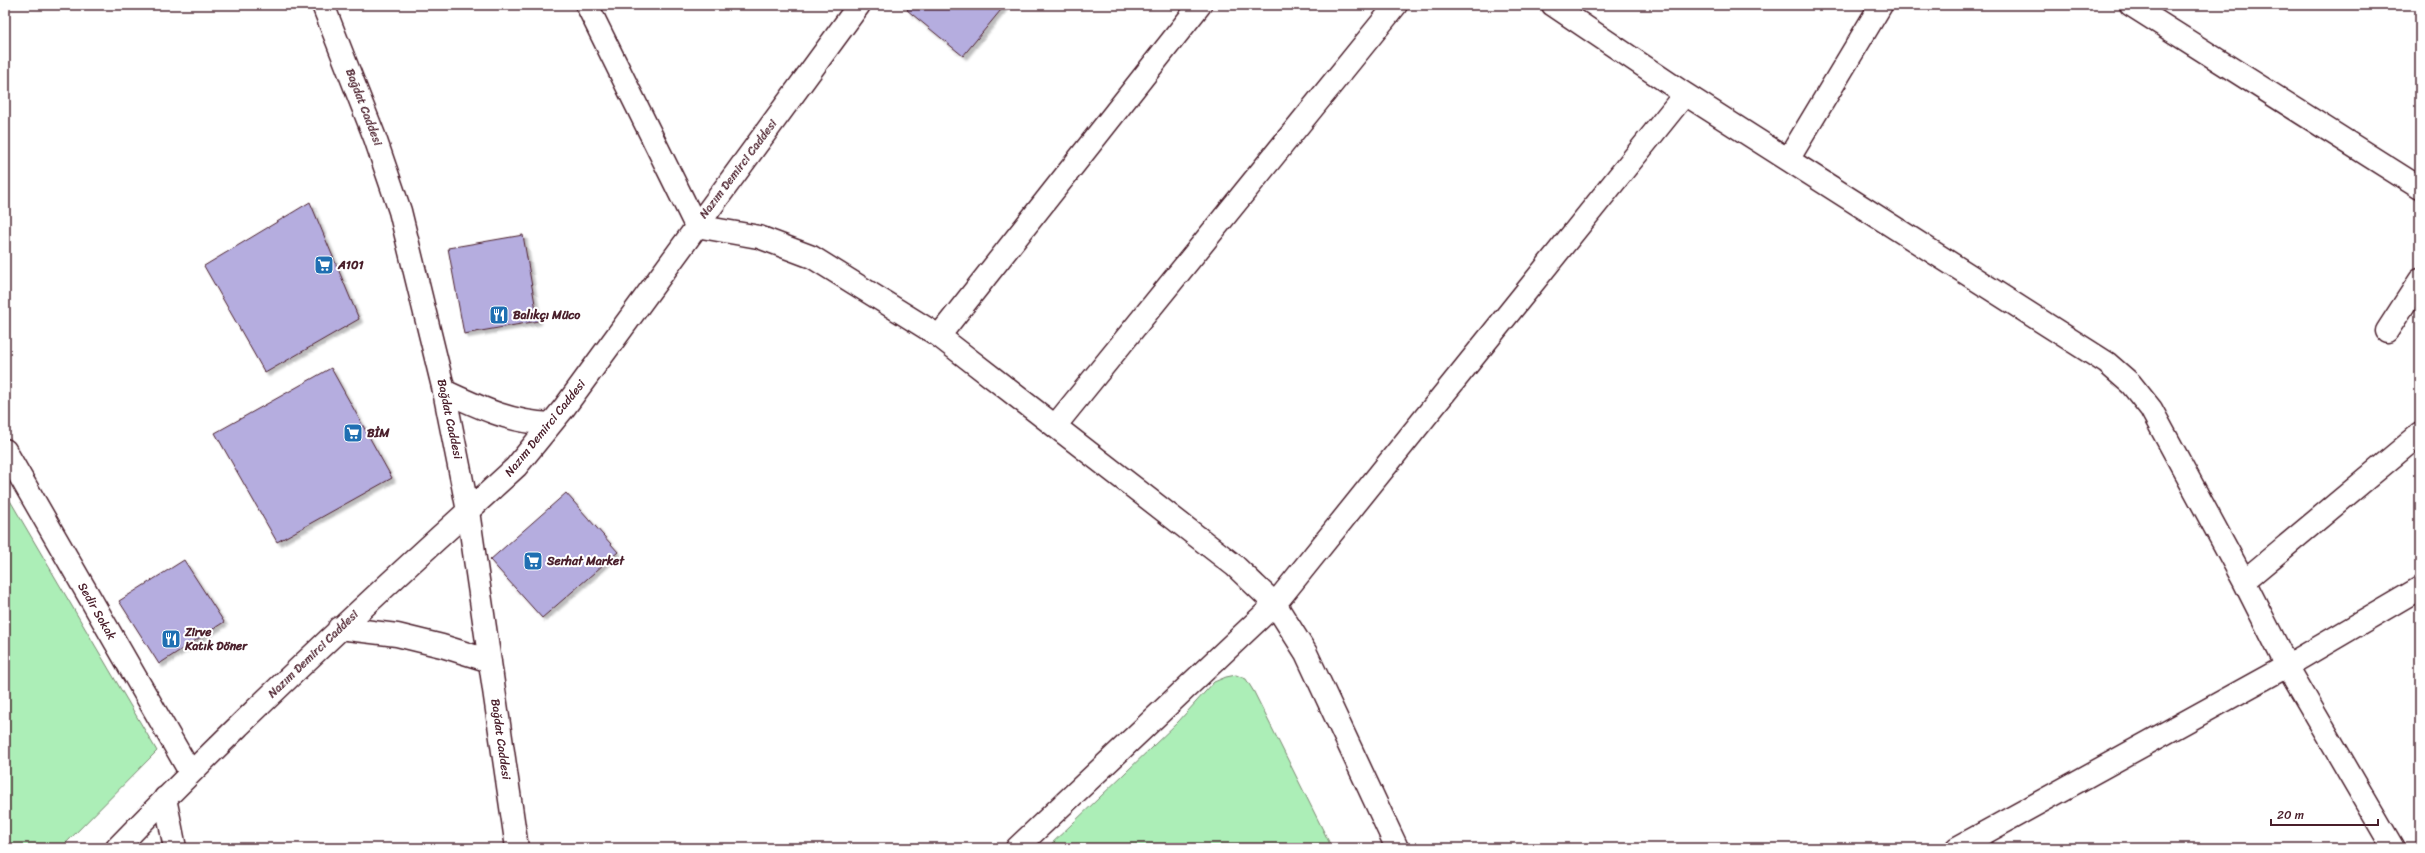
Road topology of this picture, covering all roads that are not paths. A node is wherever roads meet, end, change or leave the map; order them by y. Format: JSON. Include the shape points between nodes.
{"nodes":[{"id":1,"x":324,"y":5,"type":"edge"},
{"id":2,"x":587,"y":5,"type":"edge"},
{"id":3,"x":859,"y":5,"type":"edge"},
{"id":4,"x":1200,"y":5,"type":"edge"},
{"id":5,"x":1396,"y":5,"type":"edge"},
{"id":6,"x":1553,"y":5,"type":"edge"},
{"id":7,"x":1881,"y":5,"type":"edge"},
{"id":8,"x":2130,"y":5,"type":"edge"},
{"id":9,"x":1685,"y":94,"type":"junction"},
{"id":10,"x":1789,"y":158,"type":"junction"},
{"id":11,"x":2420,"y":188,"type":"edge"},
{"id":12,"x":696,"y":226,"type":"junction"},
{"id":13,"x":2420,"y":280,"type":"edge"},
{"id":14,"x":2387,"y":331,"type":"dead end"},
{"id":15,"x":939,"y":336,"type":"junction"},
{"id":16,"x":444,"y":391,"type":"junction"},
{"id":17,"x":551,"y":424,"type":"junction"},
{"id":18,"x":1055,"y":426,"type":"junction"},
{"id":19,"x":2420,"y":434,"type":"edge"},
{"id":20,"x":5,"y":450,"type":"edge"},
{"id":21,"x":468,"y":511,"type":"junction"},
{"id":22,"x":2244,"y":581,"type":"junction"},
{"id":23,"x":2420,"y":588,"type":"edge"},
{"id":24,"x":1275,"y":604,"type":"junction"},
{"id":25,"x":339,"y":628,"type":"junction"},
{"id":26,"x":490,"y":661,"type":"junction"},
{"id":27,"x":2287,"y":666,"type":"junction"},
{"id":28,"x":190,"y":772,"type":"junction"},
{"id":29,"x":165,"y":798,"type":"junction"},
{"id":30,"x":117,"y":848,"type":"edge"},
{"id":31,"x":175,"y":848,"type":"edge"},
{"id":32,"x":517,"y":848,"type":"edge"},
{"id":33,"x":1017,"y":848,"type":"edge"},
{"id":34,"x":1397,"y":848,"type":"edge"},
{"id":35,"x":1957,"y":848,"type":"edge"},
{"id":36,"x":2393,"y":848,"type":"edge"}],
"edges":[{"from":1,"to":16,"type":"street","name":"Bağdat Caddesi","via":[[376,138],[400,211]]},
{"from":2,"to":12,"type":"street"},
{"from":3,"to":12,"type":"street","name":"Nazım Demirci Caddesi"},
{"from":4,"to":15,"type":"street"},
{"from":5,"to":18,"type":"street"},
{"from":6,"to":9,"type":"street"},
{"from":7,"to":10,"type":"street"},
{"from":8,"to":11,"type":"street"},
{"from":9,"to":10,"type":"street"},
{"from":9,"to":24,"type":"street"},
{"from":10,"to":22,"type":"street","via":[[2107,362],[2131,384],[2151,409]]},
{"from":12,"to":15,"type":"street","via":[[759,237],[812,257]]},
{"from":12,"to":17,"type":"street","name":"Nazım Demirci Caddesi"},
{"from":13,"to":14,"type":"street"},
{"from":15,"to":18,"type":"street"},
{"from":16,"to":17,"type":"street","via":[[493,414],[525,423]]},
{"from":16,"to":21,"type":"street","name":"Bağdat Caddesi"},
{"from":17,"to":21,"type":"street","name":"Nazım Demirci Caddesi","via":[[516,467]]},
{"from":18,"to":24,"type":"street","via":[[1235,566]]},
{"from":19,"to":22,"type":"street"},
{"from":20,"to":28,"type":"street","name":"Sedir Sokak"},
{"from":21,"to":25,"type":"street","name":"Nazım Demirci Caddesi"},
{"from":21,"to":26,"type":"street","name":"Bağdat Caddesi"},
{"from":22,"to":27,"type":"street"},
{"from":23,"to":27,"type":"street"},
{"from":24,"to":33,"type":"street"},
{"from":24,"to":34,"type":"street","via":[[1306,652]]},
{"from":25,"to":26,"type":"street","via":[[397,635]]},
{"from":25,"to":28,"type":"street","name":"Nazım Demirci Caddesi"},
{"from":26,"to":32,"type":"street","name":"Bağdat Caddesi"},
{"from":27,"to":35,"type":"street"},
{"from":27,"to":36,"type":"street"},
{"from":28,"to":29,"type":"street","name":"Nazım Demirci Caddesi"},
{"from":29,"to":30,"type":"street","name":"Nazım Demirci Caddesi"},
{"from":29,"to":31,"type":"street"}]}
